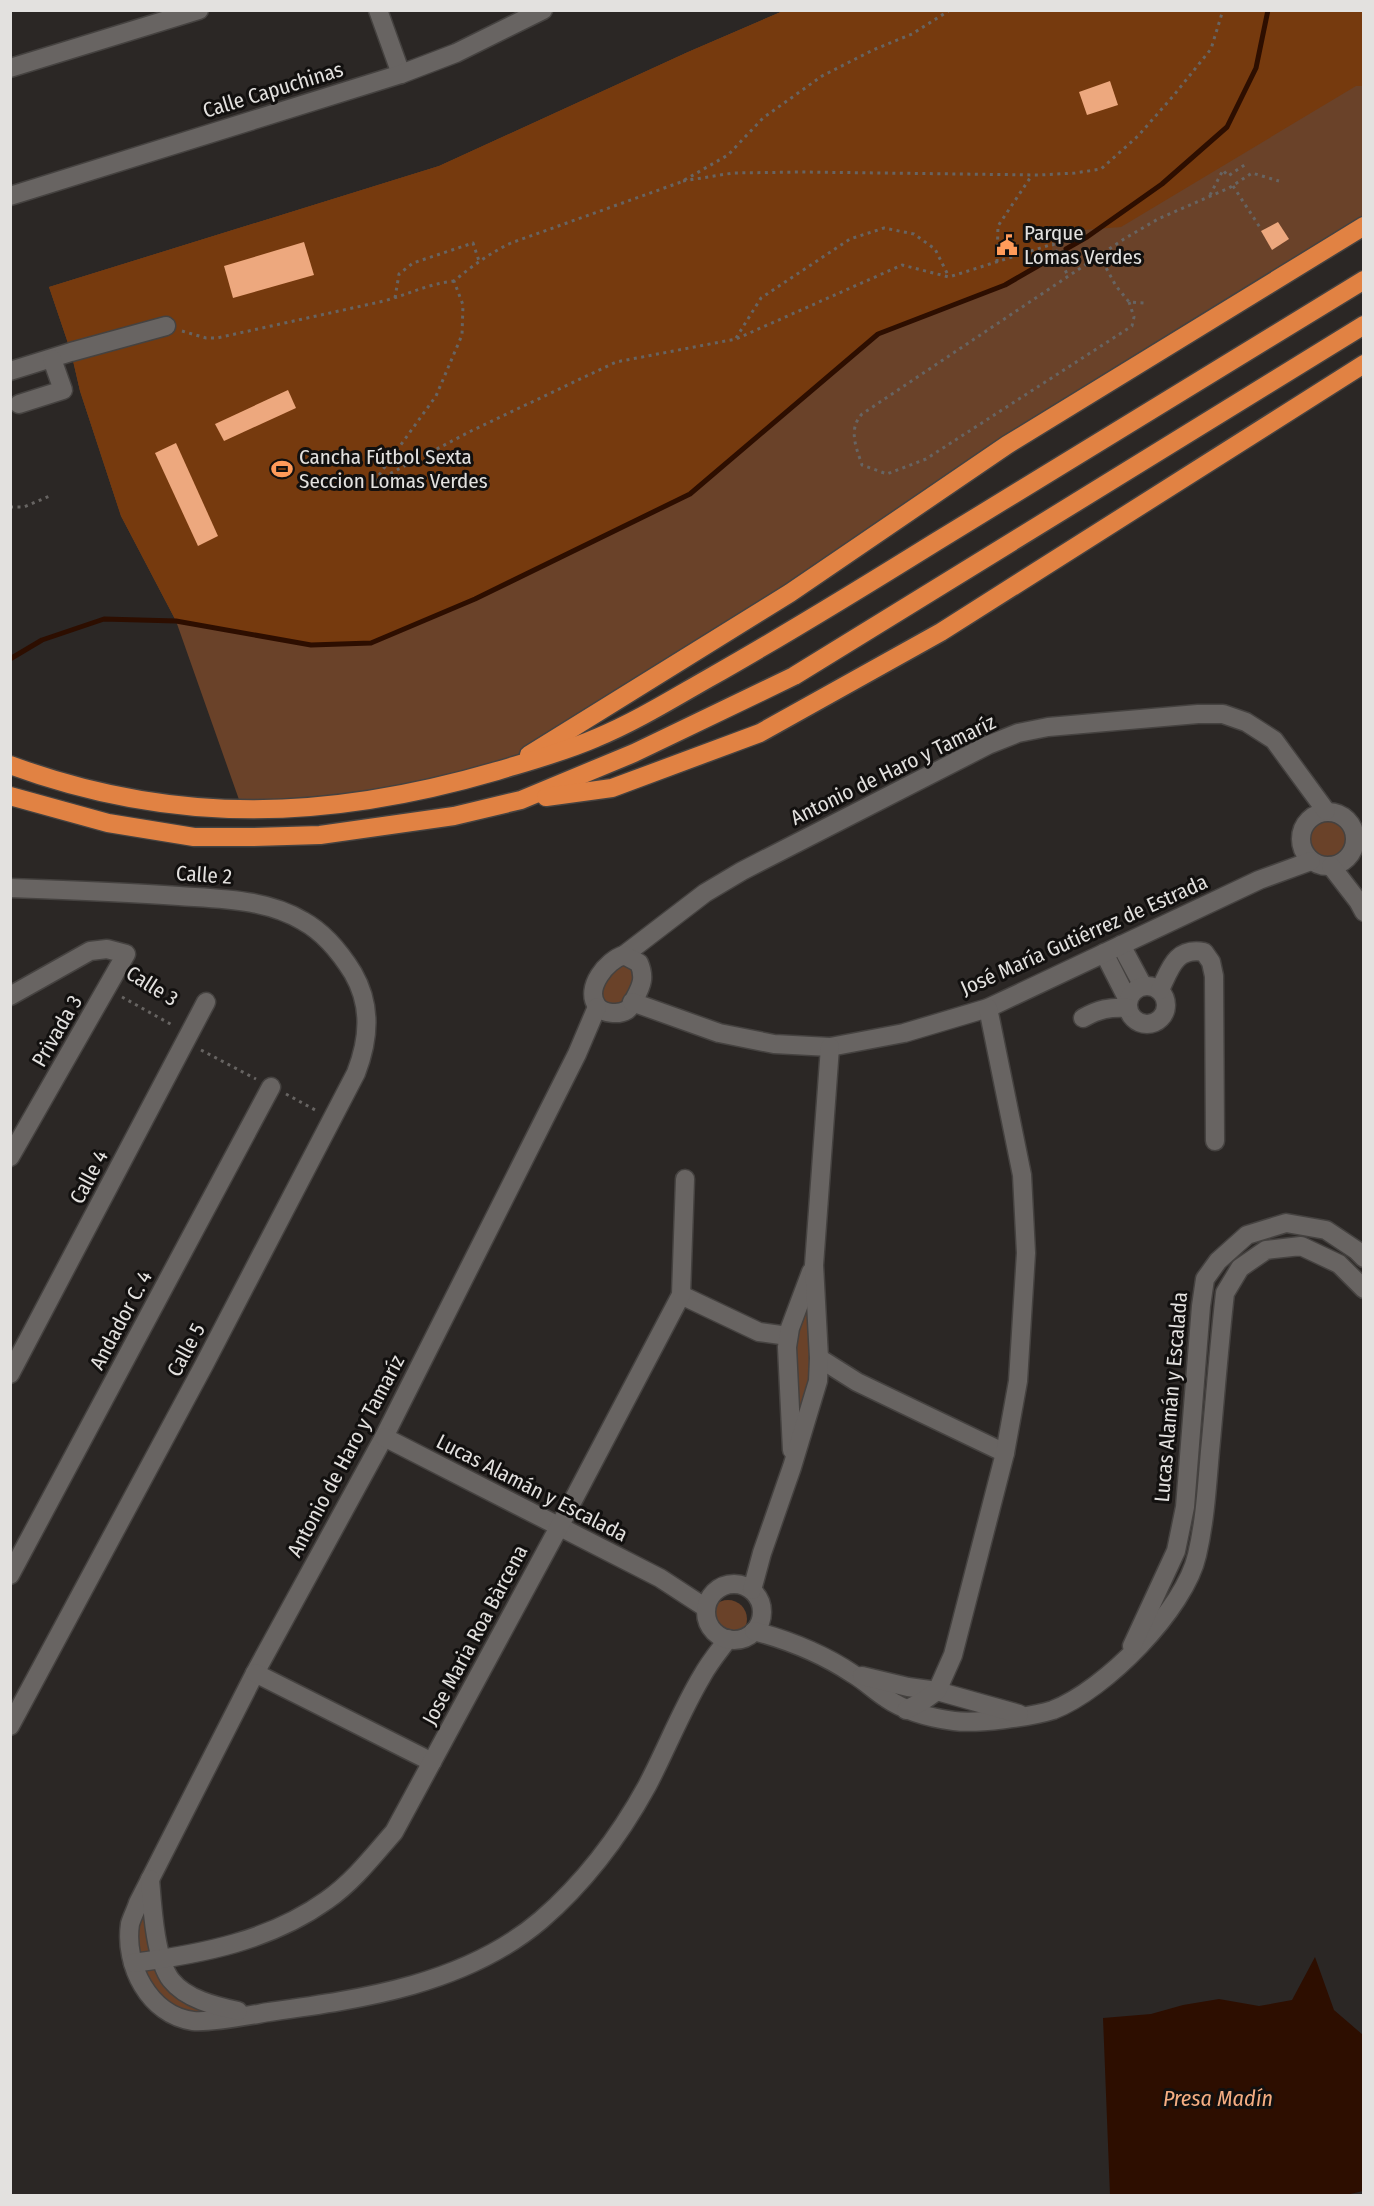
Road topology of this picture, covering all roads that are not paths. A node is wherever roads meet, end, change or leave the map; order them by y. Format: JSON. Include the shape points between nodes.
{"nodes":[{"id":1,"x":199,"y":10,"type":"edge"},
{"id":2,"x":378,"y":10,"type":"edge"},
{"id":3,"x":543,"y":10,"type":"edge"},
{"id":4,"x":10,"y":68,"type":"edge"},
{"id":5,"x":401,"y":74,"type":"junction"},
{"id":6,"x":10,"y":196,"type":"edge"},
{"id":7,"x":1364,"y":226,"type":"edge"},
{"id":8,"x":1364,"y":280,"type":"edge"},
{"id":9,"x":1364,"y":325,"type":"edge"},
{"id":10,"x":166,"y":326,"type":"road end"},
{"id":11,"x":52,"y":359,"type":"junction"},
{"id":12,"x":1364,"y":364,"type":"edge"},
{"id":13,"x":10,"y":371,"type":"edge"},
{"id":14,"x":19,"y":405,"type":"dead end"},
{"id":15,"x":10,"y":765,"type":"edge"},
{"id":16,"x":511,"y":767,"type":"junction"},
{"id":17,"x":1298,"y":774,"type":"junction"},
{"id":18,"x":10,"y":796,"type":"edge"},
{"id":19,"x":521,"y":800,"type":"junction"},
{"id":20,"x":1326,"y":811,"type":"junction"},
{"id":21,"x":1364,"y":812,"type":"edge"},
{"id":22,"x":1344,"y":816,"type":"junction"},
{"id":23,"x":1307,"y":820,"type":"junction"},
{"id":24,"x":1357,"y":839,"type":"edge"},
{"id":25,"x":1306,"y":854,"type":"junction"},
{"id":26,"x":1331,"y":866,"type":"junction"},
{"id":27,"x":10,"y":888,"type":"edge"},
{"id":28,"x":1361,"y":906,"type":"edge"},
{"id":29,"x":1121,"y":945,"type":"junction"},
{"id":30,"x":1104,"y":953,"type":"junction"},
{"id":31,"x":632,"y":959,"type":"junction"},
{"id":32,"x":360,"y":985,"type":"joint"},
{"id":33,"x":1151,"y":988,"type":"junction"},
{"id":34,"x":107,"y":989,"type":"joint"},
{"id":35,"x":637,"y":994,"type":"junction"},
{"id":36,"x":10,"y":996,"type":"edge"},
{"id":37,"x":206,"y":1002,"type":"dead end"},
{"id":38,"x":1128,"y":1004,"type":"junction"},
{"id":39,"x":988,"y":1008,"type":"junction"},
{"id":40,"x":603,"y":1010,"type":"junction"},
{"id":41,"x":1083,"y":1018,"type":"dead end"},
{"id":42,"x":830,"y":1047,"type":"junction"},
{"id":43,"x":271,"y":1087,"type":"dead end"},
{"id":44,"x":1215,"y":1141,"type":"dead end"},
{"id":45,"x":10,"y":1157,"type":"edge"},
{"id":46,"x":685,"y":1179,"type":"dead end"},
{"id":47,"x":1364,"y":1258,"type":"edge"},
{"id":48,"x":814,"y":1265,"type":"junction"},
{"id":49,"x":1364,"y":1289,"type":"edge"},
{"id":50,"x":681,"y":1295,"type":"junction"},
{"id":51,"x":759,"y":1332,"type":"junction"},
{"id":52,"x":789,"y":1332,"type":"junction"},
{"id":53,"x":818,"y":1333,"type":"junction"},
{"id":54,"x":819,"y":1358,"type":"junction"},
{"id":55,"x":787,"y":1361,"type":"junction"},
{"id":56,"x":10,"y":1374,"type":"edge"},
{"id":57,"x":857,"y":1382,"type":"junction"},
{"id":58,"x":817,"y":1385,"type":"junction"},
{"id":59,"x":789,"y":1388,"type":"junction"},
{"id":60,"x":384,"y":1437,"type":"junction"},
{"id":61,"x":1005,"y":1453,"type":"junction"},
{"id":62,"x":792,"y":1467,"type":"junction"},
{"id":63,"x":559,"y":1527,"type":"junction"},
{"id":64,"x":10,"y":1575,"type":"edge"},
{"id":65,"x":745,"y":1587,"type":"junction"},
{"id":66,"x":709,"y":1601,"type":"junction"},
{"id":67,"x":762,"y":1614,"type":"junction"},
{"id":68,"x":710,"y":1627,"type":"junction"},
{"id":69,"x":754,"y":1631,"type":"junction"},
{"id":70,"x":728,"y":1639,"type":"junction"},
{"id":71,"x":787,"y":1640,"type":"junction"},
{"id":72,"x":1125,"y":1661,"type":"junction"},
{"id":73,"x":255,"y":1673,"type":"junction"},
{"id":74,"x":852,"y":1673,"type":"junction"},
{"id":75,"x":702,"y":1676,"type":"junction"},
{"id":76,"x":938,"y":1691,"type":"junction"},
{"id":77,"x":906,"y":1710,"type":"junction"},
{"id":78,"x":1023,"y":1715,"type":"junction"},
{"id":79,"x":10,"y":1726,"type":"edge"},
{"id":80,"x":432,"y":1762,"type":"junction"},
{"id":81,"x":150,"y":1877,"type":"junction"},
{"id":82,"x":162,"y":1959,"type":"junction"},
{"id":83,"x":133,"y":1963,"type":"junction"},
{"id":84,"x":253,"y":2015,"type":"junction"}],
"edges":[{"from":1,"to":4,"type":"street"},
{"from":2,"to":5,"type":"street"},
{"from":3,"to":5,"type":"street","name":"Calle Capuchinas","via":[[456,53]]},
{"from":5,"to":6,"type":"street","name":"Calle Capuchinas"},
{"from":7,"to":16,"type":"highway","via":[[1007,445],[790,593]]},
{"from":8,"to":16,"type":"highway","via":[[781,638],[599,737]]},
{"from":9,"to":19,"type":"highway","via":[[794,676],[634,753]]},
{"from":10,"to":11,"type":"street"},
{"from":11,"to":13,"type":"street"},
{"from":11,"to":14,"type":"street","via":[[63,390]]},
{"from":12,"to":19,"type":"highway","via":[[941,632],[760,733],[612,788]]},
{"from":15,"to":16,"type":"highway","via":[[115,795],[243,811],[384,799]]},
{"from":17,"to":20,"type":"street","name":"Antonio de Haro y Tamaríz"},
{"from":17,"to":23,"type":"street","name":"Antonio de Haro y Tamaríz"},
{"from":17,"to":31,"type":"street","name":"Antonio de Haro y Tamaríz","via":[[1274,740],[1246,722],[1223,714],[1048,727],[1018,733],[742,871],[652,933]]},
{"from":18,"to":19,"type":"highway","via":[[108,823],[194,837],[320,835],[454,816]]},
{"from":20,"to":22,"type":"street"},
{"from":20,"to":23,"type":"street"},
{"from":21,"to":22,"type":"street"},
{"from":22,"to":24,"type":"street"},
{"from":23,"to":25,"type":"street","via":[[1300,836]]},
{"from":24,"to":26,"type":"street","via":[[1344,861]]},
{"from":24,"to":28,"type":"street"},
{"from":25,"to":26,"type":"street","via":[[1323,866]]},
{"from":25,"to":29,"type":"street","name":"José María Gutiérrez de Estrada"},
{"from":26,"to":28,"type":"street"},
{"from":27,"to":32,"type":"street","name":"Calle 2","via":[[240,900],[276,909],[304,921],[334,945]]},
{"from":29,"to":30,"type":"street","name":"José María Gutiérrez de Estrada"},
{"from":29,"to":33,"type":"street"},
{"from":30,"to":38,"type":"street"},
{"from":30,"to":39,"type":"street","name":"José María Gutiérrez de Estrada"},
{"from":31,"to":35,"type":"street","via":[[643,980]]},
{"from":31,"to":40,"type":"street","via":[[614,958],[599,975],[594,991]]},
{"from":32,"to":79,"type":"street","name":"Calle 5","via":[[367,1026],[365,1050],[356,1073]]},
{"from":33,"to":38,"type":"street","via":[[1133,991]]},
{"from":33,"to":38,"type":"street","via":[[1166,998],[1164,1016],[1157,1023],[1138,1023]]},
{"from":33,"to":44,"type":"street","via":[[1178,956],[1191,950],[1204,952],[1211,962]]},
{"from":34,"to":36,"type":"street","name":"Calle 3","via":[[126,954],[107,949],[90,951]]},
{"from":34,"to":45,"type":"street","name":"Privada 3"},
{"from":35,"to":40,"type":"street","via":[[623,1012]]},
{"from":35,"to":42,"type":"street","name":"José María Gutiérrez de Estrada","via":[[679,1020],[719,1033],[774,1044]]},
{"from":37,"to":56,"type":"street","name":"Calle 4"},
{"from":38,"to":41,"type":"street","via":[[1096,1010]]},
{"from":39,"to":42,"type":"street","name":"José María Gutiérrez de Estrada","via":[[904,1033]]},
{"from":39,"to":61,"type":"street","via":[[1022,1174],[1026,1253],[1018,1381]]},
{"from":40,"to":60,"type":"street","name":"Antonio de Haro y Tamaríz","via":[[577,1054]]},
{"from":42,"to":48,"type":"street"},
{"from":43,"to":64,"type":"street","name":"Andador C. 4"},
{"from":46,"to":50,"type":"street","name":"Jose Maria Roa Bàrcena"},
{"from":47,"to":72,"type":"street","name":"Lucas Alamán y Escalada","via":[[1326,1230],[1286,1223],[1247,1235],[1218,1261],[1205,1279],[1185,1507],[1176,1551]]},
{"from":48,"to":52,"type":"street"},
{"from":48,"to":53,"type":"street"},
{"from":49,"to":72,"type":"street","name":"Lucas Alamán y Escalada","via":[[1338,1264],[1301,1246],[1266,1250],[1240,1268],[1225,1293],[1197,1556],[1183,1591]]},
{"from":50,"to":51,"type":"street"},
{"from":50,"to":63,"type":"street","name":"Jose Maria Roa Bàrcena"},
{"from":51,"to":52,"type":"street"},
{"from":51,"to":55,"type":"street"},
{"from":52,"to":53,"type":"street","via":[[798,1323],[813,1327]]},
{"from":52,"to":55,"type":"street"},
{"from":53,"to":54,"type":"street"},
{"from":54,"to":57,"type":"street"},
{"from":54,"to":58,"type":"street"},
{"from":55,"to":59,"type":"street"},
{"from":57,"to":58,"type":"street"},
{"from":57,"to":61,"type":"street"},
{"from":58,"to":59,"type":"street","via":[[802,1395]]},
{"from":58,"to":62,"type":"street"},
{"from":59,"to":62,"type":"street"},
{"from":60,"to":63,"type":"street","name":"Lucas Alamán y Escalada"},
{"from":60,"to":73,"type":"street","name":"Antonio de Haro y Tamaríz"},
{"from":61,"to":76,"type":"street","via":[[953,1655]]},
{"from":62,"to":65,"type":"street","via":[[762,1553]]},
{"from":63,"to":66,"type":"street","name":"Lucas Alamán y Escalada"},
{"from":63,"to":80,"type":"street","name":"Jose Maria Roa Bàrcena"},
{"from":65,"to":66,"type":"street","via":[[724,1586]]},
{"from":65,"to":67,"type":"street","via":[[758,1597]]},
{"from":66,"to":68,"type":"street","via":[[706,1618]]},
{"from":67,"to":69,"type":"street"},
{"from":67,"to":71,"type":"street","name":"Lucas Alamán y Escalada"},
{"from":68,"to":70,"type":"street"},
{"from":68,"to":75,"type":"street","name":"Antonio de Haro y Tamaríz"},
{"from":69,"to":70,"type":"street","via":[[739,1639]]},
{"from":69,"to":71,"type":"street","name":"Lucas Alamán y Escalada"},
{"from":70,"to":75,"type":"street","name":"Antonio de Haro y Tamaríz"},
{"from":71,"to":74,"type":"street","name":"Lucas Alamán y Escalada"},
{"from":72,"to":78,"type":"street","name":"Lucas Alamán y Escalada","via":[[1095,1686],[1053,1710]]},
{"from":73,"to":80,"type":"street"},
{"from":73,"to":81,"type":"street","name":"Antonio de Haro y Tamaríz"},
{"from":74,"to":76,"type":"street","name":"Lucas Alamán y Escalada"},
{"from":74,"to":77,"type":"street","name":"Lucas Alamán y Escalada"},
{"from":75,"to":84,"type":"street","name":"Antonio de Haro y Tamaríz","via":[[618,1833],[583,1881],[539,1922],[496,1951],[398,1990]]},
{"from":76,"to":77,"type":"street"},
{"from":76,"to":78,"type":"street","name":"Lucas Alamán y Escalada"},
{"from":77,"to":78,"type":"street","name":"Lucas Alamán y Escalada","via":[[954,1721],[990,1721]]},
{"from":80,"to":82,"type":"street","name":"Jose Maria Roa Bàrcena","via":[[394,1832],[363,1869],[327,1900],[279,1928],[232,1946]]},
{"from":81,"to":82,"type":"street","name":"Antonio de Haro y Tamaríz","via":[[153,1919]]},
{"from":81,"to":83,"type":"street","name":"Antonio de Haro y Tamaríz","via":[[130,1924]]},
{"from":82,"to":83,"type":"street","name":"Jose Maria Roa Bàrcena"},
{"from":82,"to":84,"type":"street","name":"Antonio de Haro y Tamaríz","via":[[170,1979],[186,1993]]},
{"from":83,"to":84,"type":"street","name":"Antonio de Haro y Tamaríz","via":[[145,1992],[175,2015],[194,2021]]}]}
